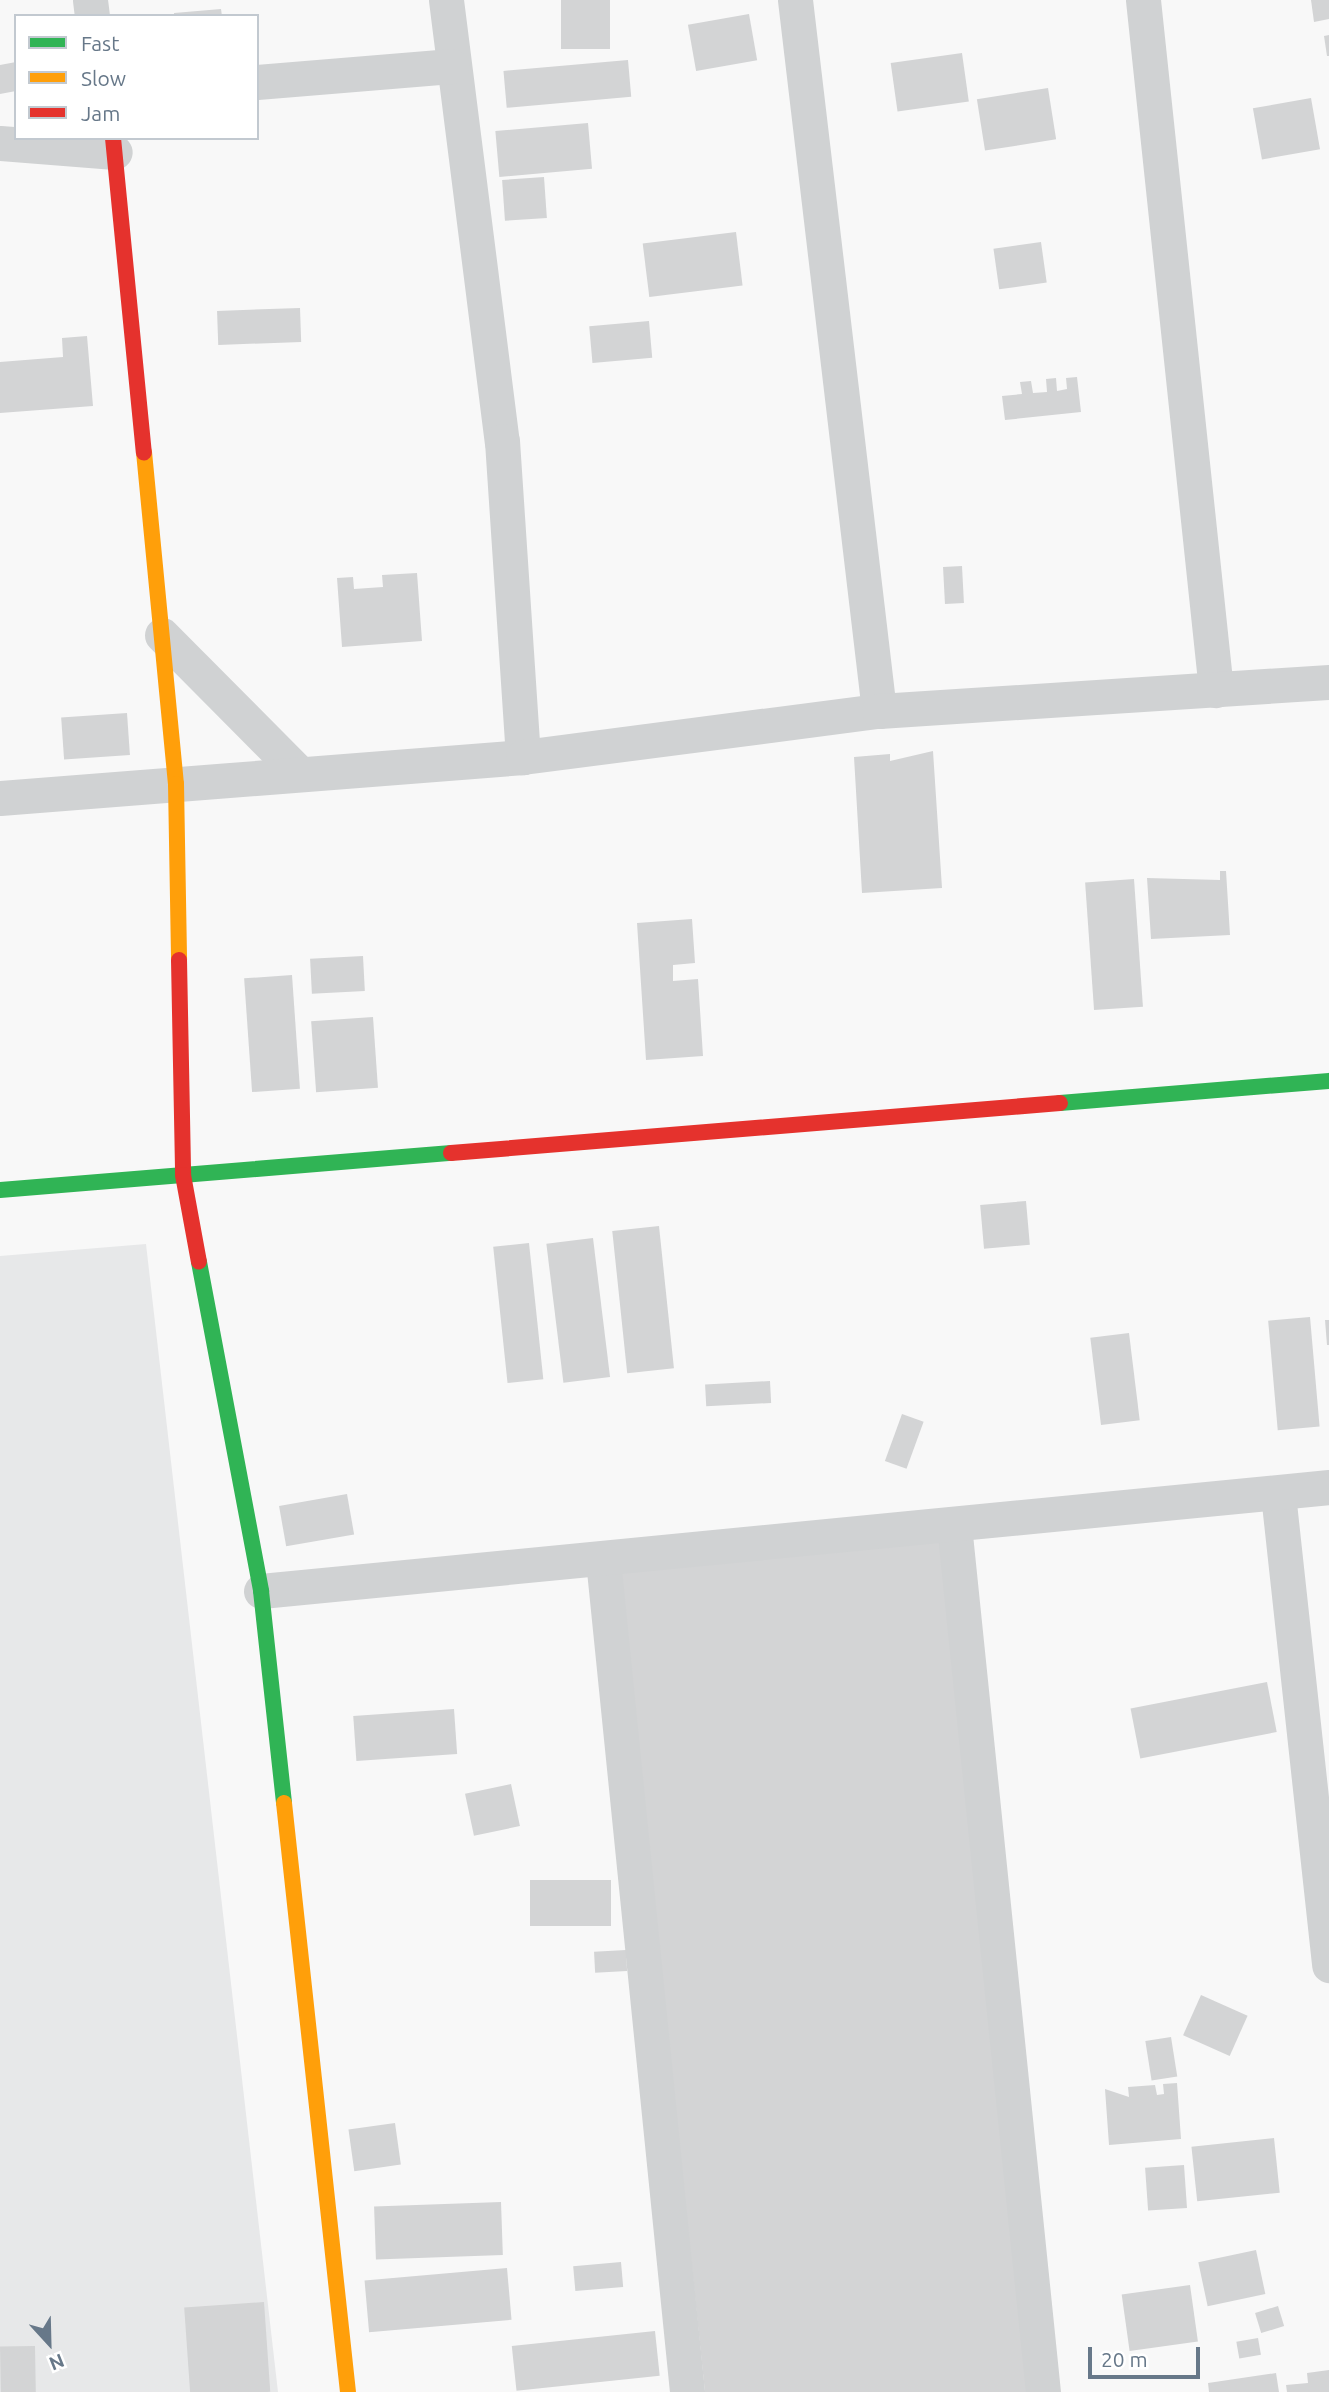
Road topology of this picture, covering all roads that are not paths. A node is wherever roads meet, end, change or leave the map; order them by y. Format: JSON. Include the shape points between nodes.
{"nodes":[{"id":1,"x":446,"y":0,"type":"edge"},
{"id":2,"x":795,"y":0,"type":"edge"},
{"id":3,"x":1143,"y":0,"type":"edge"},
{"id":4,"x":451,"y":66,"type":"junction"},
{"id":5,"x":259,"y":82,"type":"edge"},
{"id":6,"x":0,"y":143,"type":"edge"},
{"id":7,"x":114,"y":145,"type":"edge"},
{"id":8,"x":162,"y":635,"type":"junction"},
{"id":9,"x":1329,"y":682,"type":"edge"},
{"id":10,"x":1216,"y":690,"type":"junction"},
{"id":11,"x":879,"y":711,"type":"junction"},
{"id":12,"x":523,"y":757,"type":"junction"},
{"id":13,"x":300,"y":774,"type":"junction"},
{"id":14,"x":176,"y":784,"type":"junction"},
{"id":15,"x":0,"y":798,"type":"edge"},
{"id":16,"x":1329,"y":1081,"type":"edge"},
{"id":17,"x":183,"y":1175,"type":"junction"},
{"id":18,"x":0,"y":1190,"type":"edge"},
{"id":19,"x":1329,"y":1487,"type":"edge"},
{"id":20,"x":1278,"y":1494,"type":"junction"},
{"id":21,"x":954,"y":1525,"type":"junction"},
{"id":22,"x":603,"y":1560,"type":"junction"},
{"id":23,"x":261,"y":1591,"type":"junction"},
{"id":24,"x":1329,"y":1965,"type":"edge"},
{"id":25,"x":348,"y":2392,"type":"edge"},
{"id":26,"x":687,"y":2392,"type":"edge"},
{"id":27,"x":1043,"y":2392,"type":"edge"}],
"edges":[{"from":1,"to":4,"type":"street"},
{"from":2,"to":11,"type":"street"},
{"from":3,"to":10,"type":"street"},
{"from":4,"to":5,"type":"street"},
{"from":4,"to":12,"type":"street","via":[[502,441]]},
{"from":6,"to":7,"type":"street"},
{"from":7,"to":8,"type":"street"},
{"from":8,"to":13,"type":"street"},
{"from":8,"to":14,"type":"street"},
{"from":9,"to":10,"type":"street"},
{"from":10,"to":11,"type":"street"},
{"from":11,"to":12,"type":"street"},
{"from":12,"to":13,"type":"street"},
{"from":13,"to":14,"type":"street"},
{"from":14,"to":15,"type":"street"},
{"from":14,"to":17,"type":"street"},
{"from":16,"to":17,"type":"street"},
{"from":17,"to":18,"type":"street"},
{"from":17,"to":23,"type":"street"},
{"from":19,"to":20,"type":"street"},
{"from":20,"to":21,"type":"street"},
{"from":20,"to":24,"type":"street"},
{"from":21,"to":22,"type":"street"},
{"from":21,"to":27,"type":"street"},
{"from":22,"to":23,"type":"street"},
{"from":22,"to":26,"type":"street"},
{"from":23,"to":25,"type":"street"}]}
